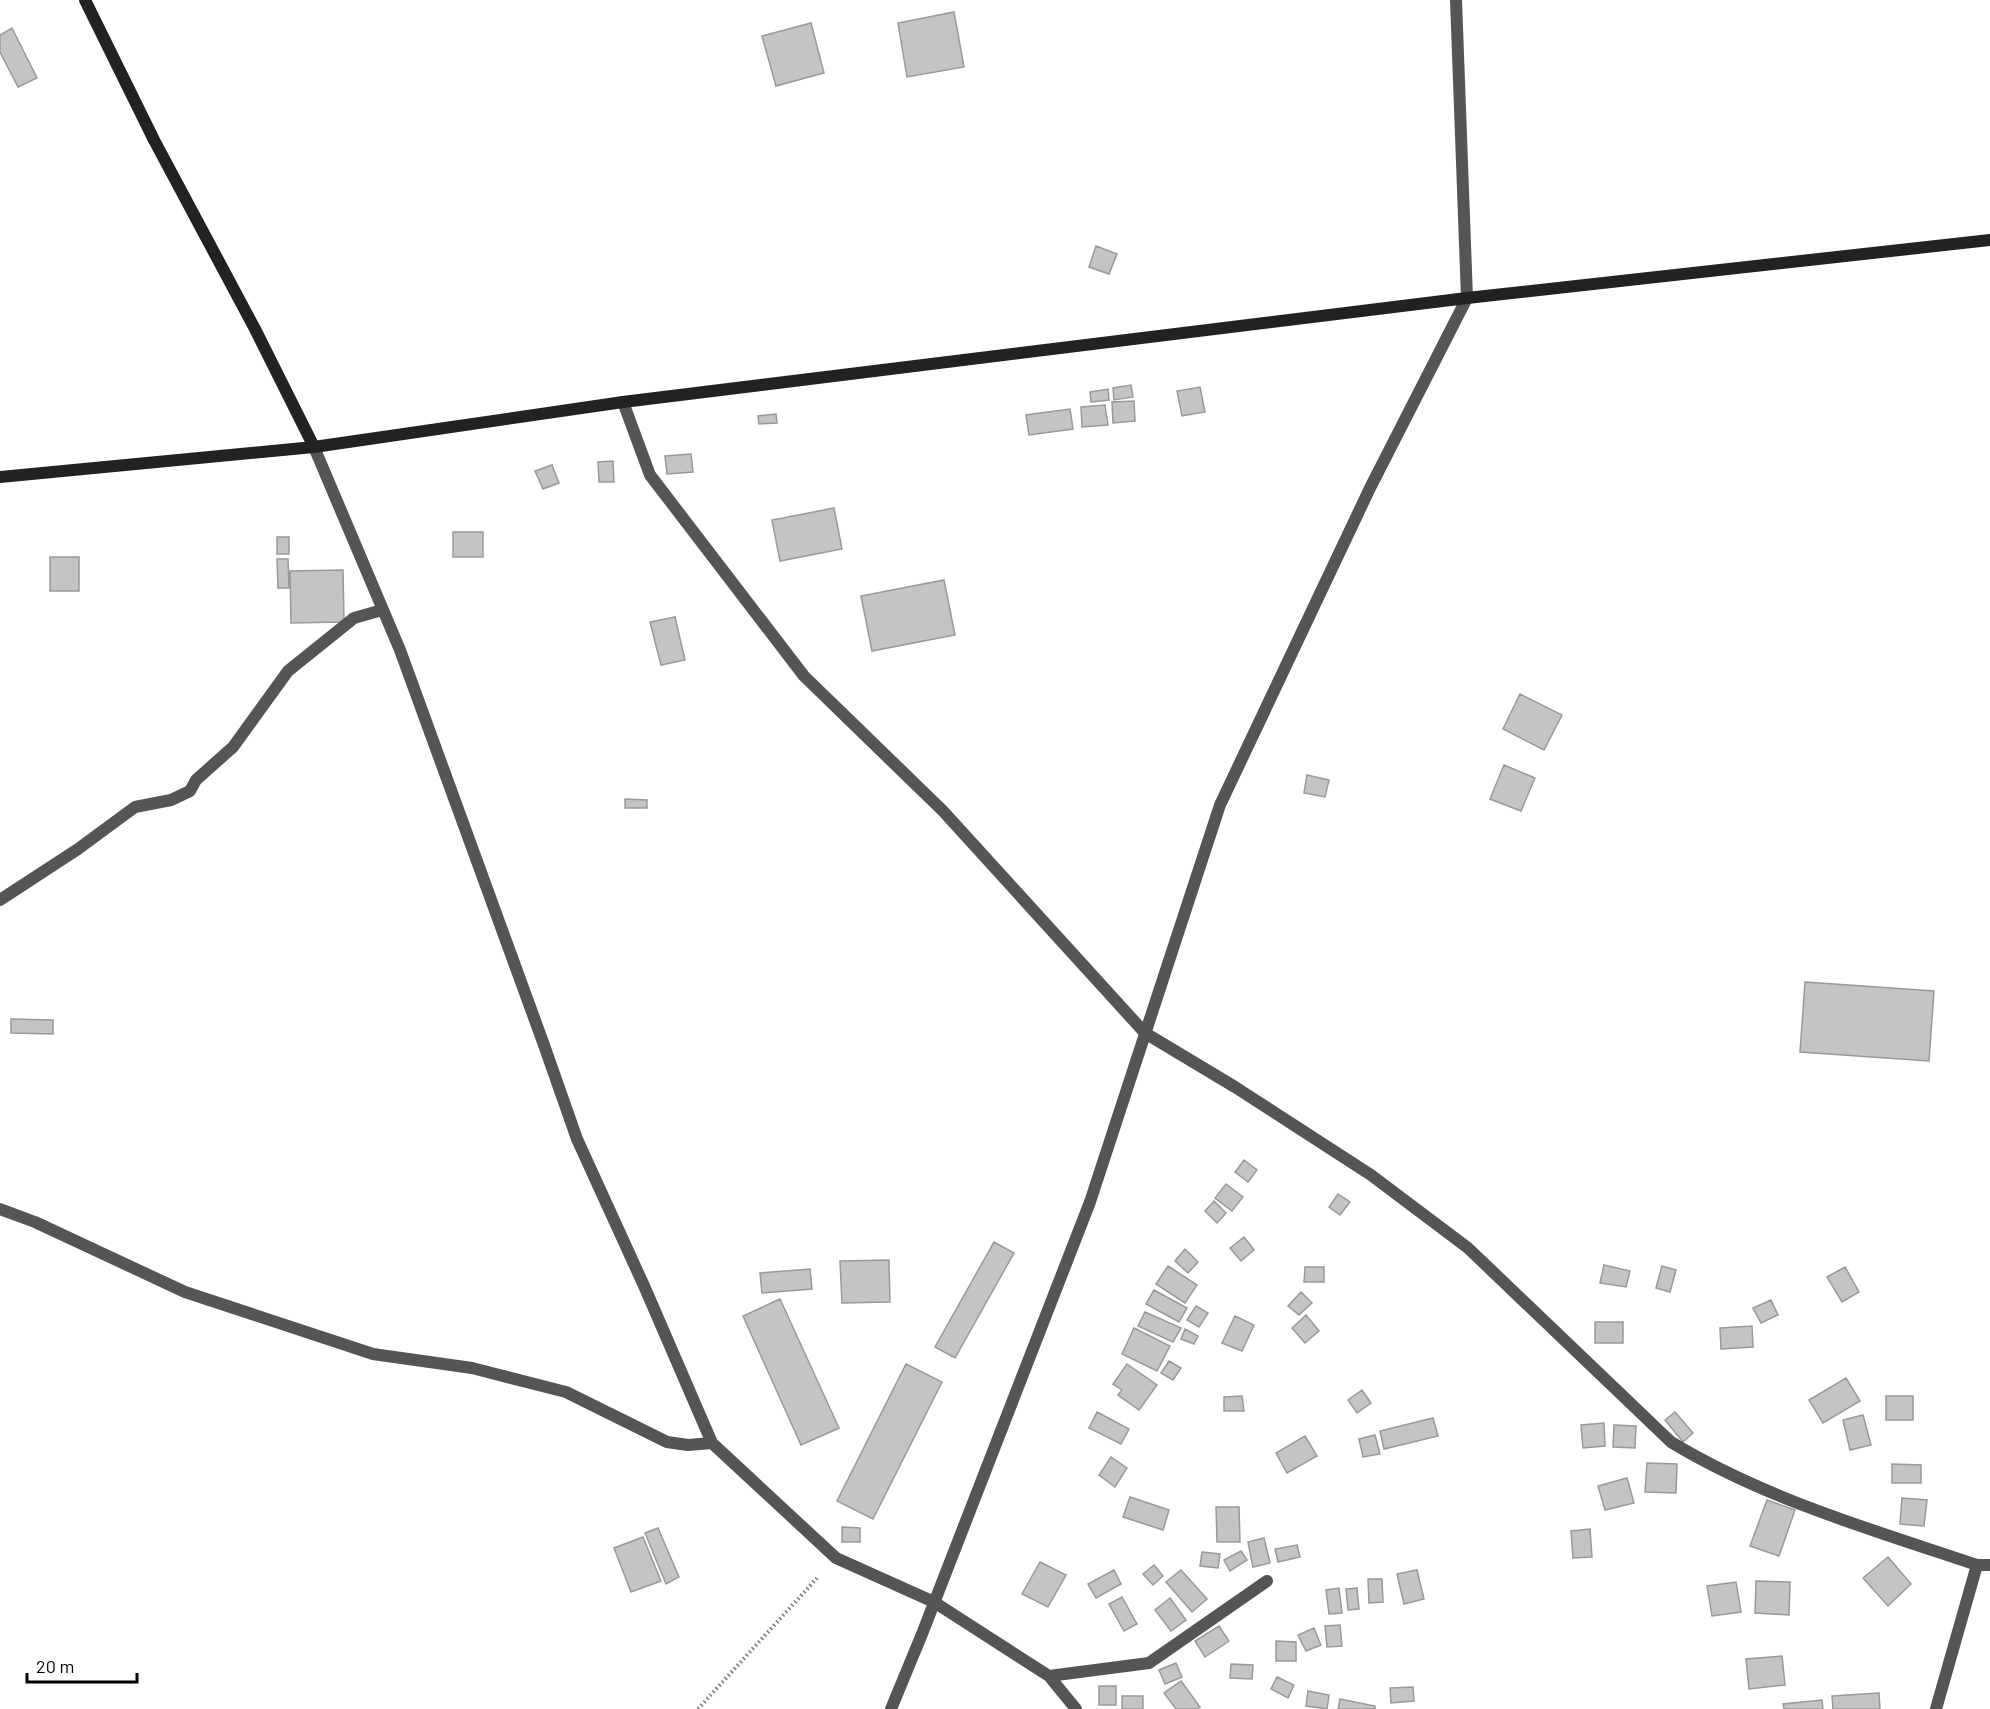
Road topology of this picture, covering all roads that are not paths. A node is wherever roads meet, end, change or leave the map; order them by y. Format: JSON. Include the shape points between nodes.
{"nodes":[{"id":1,"x":86,"y":0,"type":"edge"},
{"id":2,"x":1456,"y":0,"type":"edge"},
{"id":3,"x":1990,"y":240,"type":"edge"},
{"id":4,"x":1467,"y":298,"type":"junction"},
{"id":5,"x":623,"y":402,"type":"junction"},
{"id":6,"x":314,"y":447,"type":"junction"},
{"id":7,"x":0,"y":477,"type":"edge"},
{"id":8,"x":382,"y":610,"type":"junction"},
{"id":9,"x":0,"y":900,"type":"edge"},
{"id":10,"x":1145,"y":1033,"type":"junction"},
{"id":11,"x":0,"y":1209,"type":"edge"},
{"id":12,"x":712,"y":1443,"type":"junction"},
{"id":13,"x":1984,"y":1565,"type":"edge"},
{"id":14,"x":1267,"y":1581,"type":"dead end"},
{"id":15,"x":934,"y":1602,"type":"junction"},
{"id":16,"x":1049,"y":1676,"type":"junction"},
{"id":17,"x":891,"y":1709,"type":"edge"},
{"id":18,"x":1076,"y":1709,"type":"edge"},
{"id":19,"x":1935,"y":1709,"type":"edge"}],
"edges":[{"from":1,"to":6,"type":"street","via":[[154,140]]},
{"from":2,"to":4,"type":"street"},
{"from":3,"to":4,"type":"street"},
{"from":4,"to":5,"type":"street"},
{"from":4,"to":10,"type":"street","via":[[1370,488],[1220,805]]},
{"from":5,"to":6,"type":"street"},
{"from":5,"to":10,"type":"street","via":[[650,475],[804,675],[943,811]]},
{"from":6,"to":7,"type":"street"},
{"from":6,"to":8,"type":"street"},
{"from":8,"to":9,"type":"street","via":[[354,618],[288,671],[233,747],[196,780],[190,791],[171,800],[135,807]]},
{"from":8,"to":12,"type":"street","via":[[400,650],[577,1139]]},
{"from":10,"to":13,"type":"street","via":[[1371,1175],[1468,1248],[1671,1442],[1820,1513]]},
{"from":10,"to":15,"type":"street","via":[[1090,1202]]},
{"from":11,"to":12,"type":"street","via":[[185,1292],[373,1354],[472,1368],[566,1392],[667,1442]]},
{"from":12,"to":15,"type":"street","via":[[836,1558]]},
{"from":13,"to":19,"type":"street"},
{"from":14,"to":16,"type":"street","via":[[1149,1663]]},
{"from":15,"to":16,"type":"street"},
{"from":15,"to":17,"type":"street"},
{"from":16,"to":18,"type":"street"}]}
